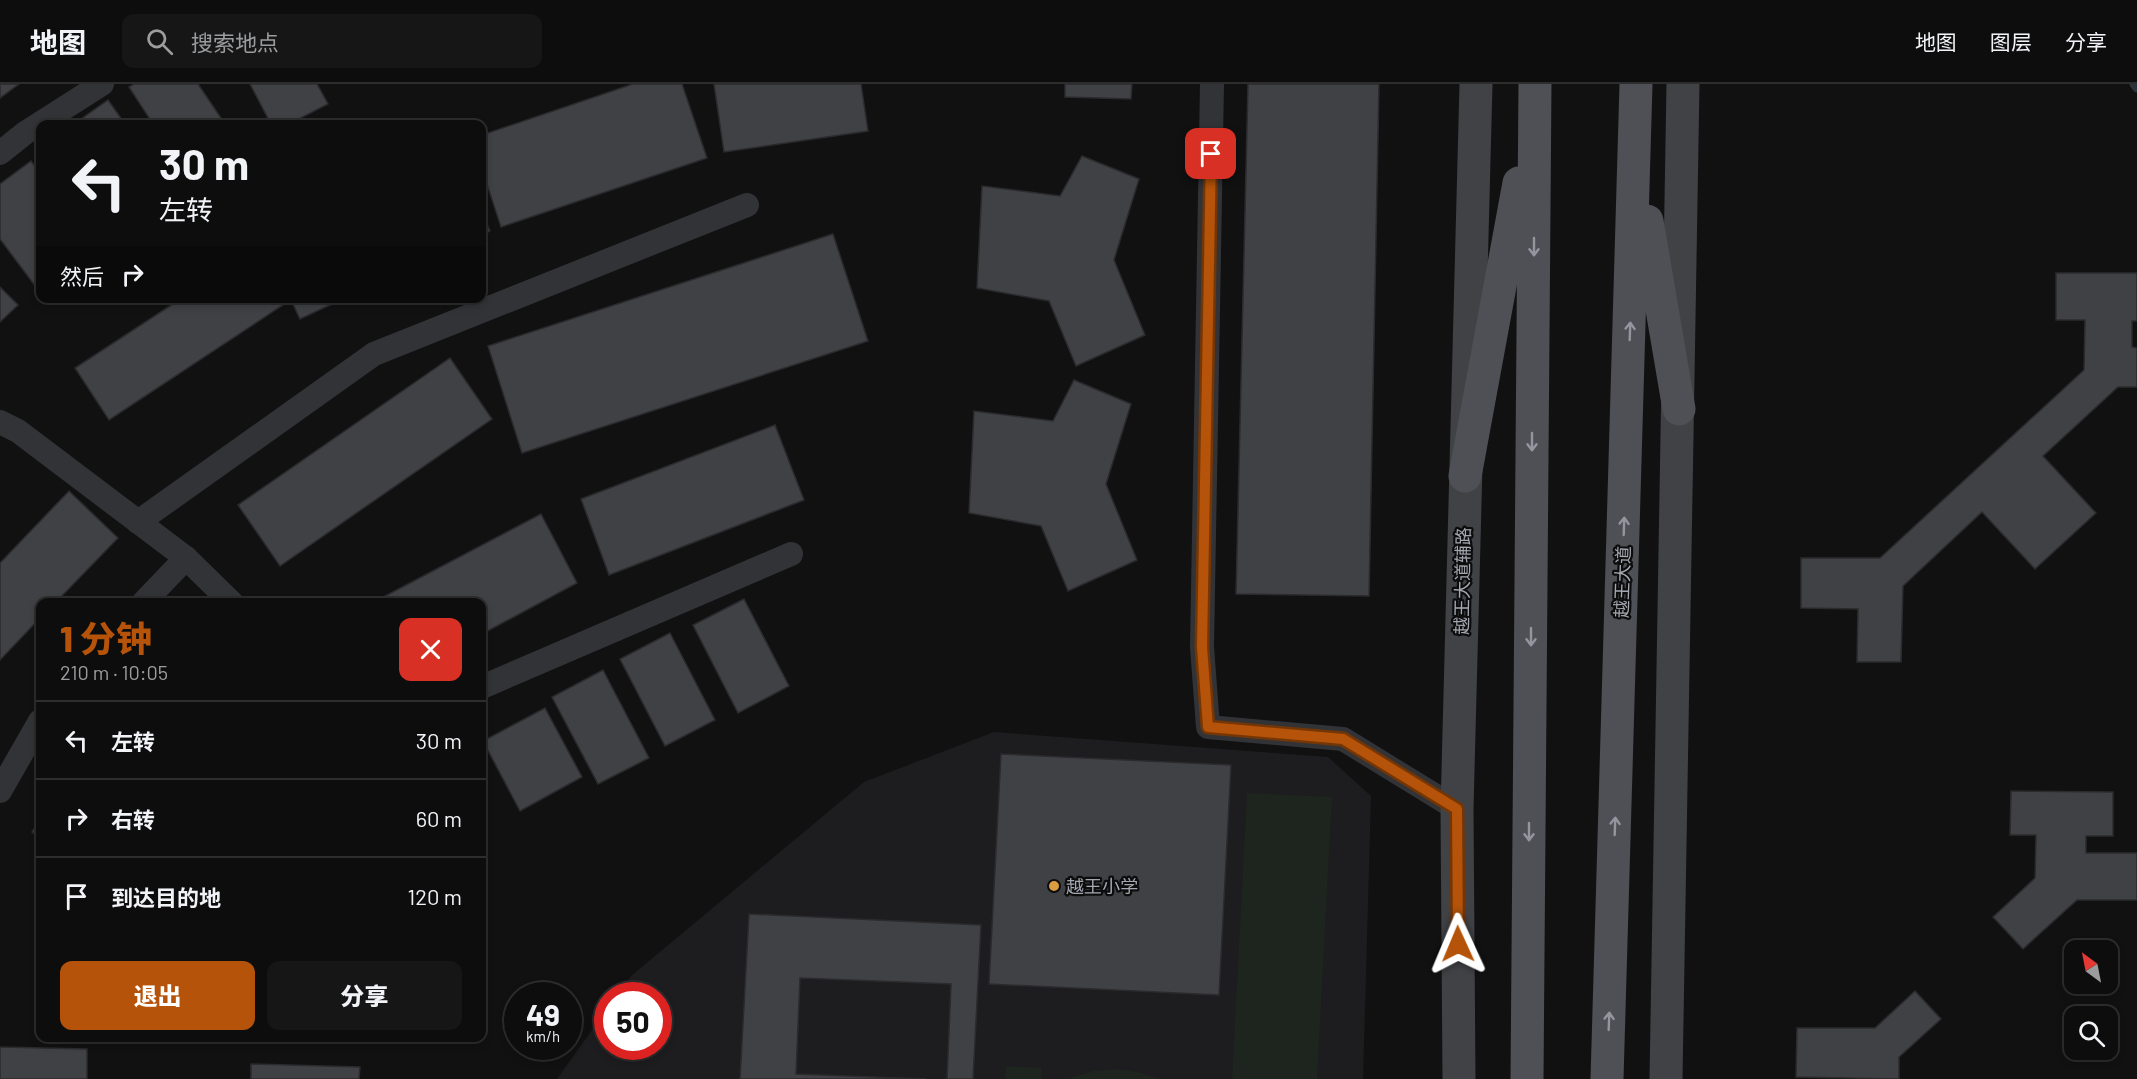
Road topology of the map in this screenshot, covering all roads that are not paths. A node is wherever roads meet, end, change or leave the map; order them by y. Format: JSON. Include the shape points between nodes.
{"nodes":[{"id":1,"x":102,"y":84,"type":"edge"},
{"id":2,"x":1212,"y":84,"type":"edge"},
{"id":3,"x":1476,"y":84,"type":"edge"},
{"id":4,"x":1636,"y":84,"type":"edge"},
{"id":5,"x":1683,"y":84,"type":"edge"},
{"id":6,"x":1535,"y":90,"type":"edge"},
{"id":7,"x":45,"y":120,"type":"edge"},
{"id":8,"x":36,"y":126,"type":"edge"},
{"id":9,"x":1635,"y":150,"type":"junction"},
{"id":10,"x":0,"y":153,"type":"edge"},
{"id":11,"x":747,"y":205,"type":"dead end"},
{"id":12,"x":1679,"y":409,"type":"junction"},
{"id":13,"x":0,"y":422,"type":"edge"},
{"id":14,"x":1465,"y":476,"type":"junction"},
{"id":15,"x":138,"y":522,"type":"junction"},
{"id":16,"x":791,"y":554,"type":"dead end"},
{"id":17,"x":186,"y":558,"type":"junction"},
{"id":18,"x":148,"y":598,"type":"edge"},
{"id":19,"x":227,"y":598,"type":"edge"},
{"id":20,"x":486,"y":685,"type":"edge"},
{"id":21,"x":36,"y":728,"type":"edge"},
{"id":22,"x":0,"y":791,"type":"edge"},
{"id":23,"x":1457,"y":809,"type":"junction"},
{"id":24,"x":1459,"y":1079,"type":"edge"},
{"id":25,"x":1527,"y":1079,"type":"edge"},
{"id":26,"x":1607,"y":1079,"type":"edge"},
{"id":27,"x":1666,"y":1079,"type":"edge"}],
"edges":[{"from":1,"to":7,"type":"street"},
{"from":2,"to":23,"type":"street","via":[[1202,647],[1208,727],[1343,739]]},
{"from":3,"to":14,"type":"main road","name":"越王大道辅路"},
{"from":4,"to":9,"type":"main road","name":"越王大道"},
{"from":5,"to":12,"type":"main road"},
{"from":6,"to":14,"type":"main road"},
{"from":6,"to":25,"type":"main road","one_way":true},
{"from":8,"to":10,"type":"street"},
{"from":9,"to":12,"type":"main road"},
{"from":26,"to":9,"type":"main road","name":"越王大道","one_way":true},
{"from":11,"to":15,"type":"street","via":[[374,354]]},
{"from":12,"to":27,"type":"main road"},
{"from":13,"to":15,"type":"street","via":[[18,431]]},
{"from":14,"to":23,"type":"main road","name":"越王大道辅路"},
{"from":15,"to":17,"type":"street"},
{"from":16,"to":20,"type":"street"},
{"from":17,"to":18,"type":"street"},
{"from":17,"to":19,"type":"street"},
{"from":21,"to":22,"type":"street"},
{"from":23,"to":24,"type":"main road","name":"越王大道辅路"}]}
